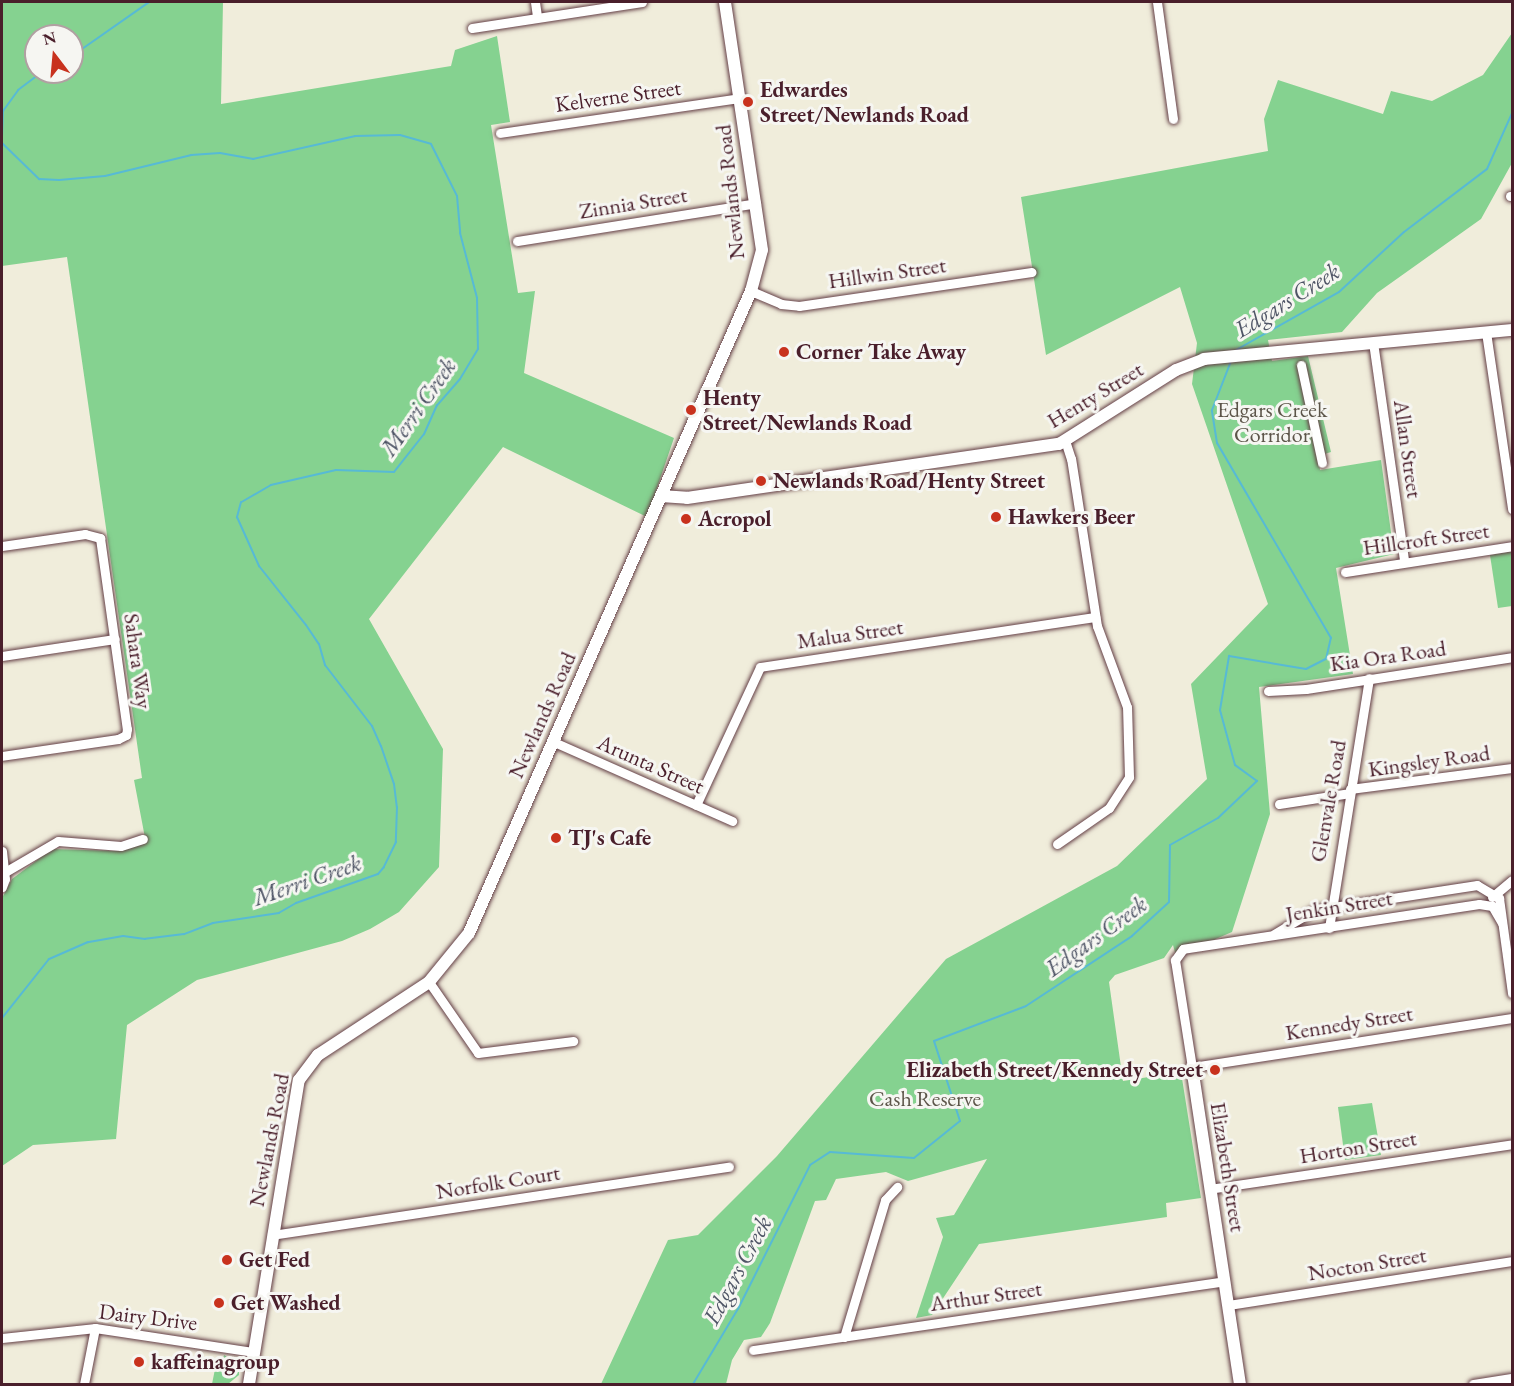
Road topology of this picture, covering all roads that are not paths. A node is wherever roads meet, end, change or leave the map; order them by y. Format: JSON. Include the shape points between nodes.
{"nodes":[{"id":1,"x":535,"y":2,"type":"edge"},
{"id":2,"x":642,"y":2,"type":"edge"},
{"id":3,"x":725,"y":2,"type":"edge"},
{"id":4,"x":1157,"y":2,"type":"edge"},
{"id":5,"x":537,"y":17,"type":"junction"},
{"id":6,"x":472,"y":28,"type":"dead end"},
{"id":7,"x":741,"y":98,"type":"junction"},
{"id":8,"x":1173,"y":119,"type":"dead end"},
{"id":9,"x":500,"y":133,"type":"dead end"},
{"id":10,"x":756,"y":203,"type":"junction"},
{"id":11,"x":517,"y":241,"type":"dead end"},
{"id":12,"x":1032,"y":272,"type":"dead end"},
{"id":13,"x":751,"y":291,"type":"junction"},
{"id":14,"x":1512,"y":330,"type":"edge"},
{"id":15,"x":1486,"y":332,"type":"junction"},
{"id":16,"x":1373,"y":342,"type":"junction"},
{"id":17,"x":1301,"y":365,"type":"dead end"},
{"id":18,"x":1065,"y":441,"type":"junction"},
{"id":19,"x":1322,"y":463,"type":"dead end"},
{"id":20,"x":661,"y":496,"type":"junction"},
{"id":21,"x":1512,"y":509,"type":"edge"},
{"id":22,"x":2,"y":546,"type":"edge"},
{"id":23,"x":1512,"y":546,"type":"edge"},
{"id":24,"x":1404,"y":561,"type":"junction"},
{"id":25,"x":1345,"y":572,"type":"dead end"},
{"id":26,"x":1095,"y":617,"type":"junction"},
{"id":27,"x":115,"y":639,"type":"junction"},
{"id":28,"x":2,"y":656,"type":"edge"},
{"id":29,"x":1512,"y":657,"type":"edge"},
{"id":30,"x":1369,"y":678,"type":"junction"},
{"id":31,"x":1268,"y":691,"type":"dead end"},
{"id":32,"x":554,"y":742,"type":"junction"},
{"id":33,"x":2,"y":756,"type":"edge"},
{"id":34,"x":1512,"y":768,"type":"edge"},
{"id":35,"x":1350,"y":791,"type":"junction"},
{"id":36,"x":1279,"y":804,"type":"dead end"},
{"id":37,"x":696,"y":805,"type":"junction"},
{"id":38,"x":732,"y":821,"type":"dead end"},
{"id":39,"x":143,"y":838,"type":"dead end"},
{"id":40,"x":1057,"y":844,"type":"dead end"},
{"id":41,"x":2,"y":851,"type":"edge"},
{"id":42,"x":5,"y":873,"type":"junction"},
{"id":43,"x":1512,"y":880,"type":"edge"},
{"id":44,"x":1473,"y":886,"type":"junction"},
{"id":45,"x":2,"y":887,"type":"edge"},
{"id":46,"x":1495,"y":894,"type":"junction"},
{"id":47,"x":1478,"y":904,"type":"junction"},
{"id":48,"x":1335,"y":906,"type":"junction"},
{"id":49,"x":1502,"y":923,"type":"junction"},
{"id":50,"x":1329,"y":928,"type":"junction"},
{"id":51,"x":1270,"y":936,"type":"junction"},
{"id":52,"x":1176,"y":956,"type":"joint"},
{"id":53,"x":1511,"y":977,"type":"edge"},
{"id":54,"x":429,"y":982,"type":"junction"},
{"id":55,"x":1512,"y":993,"type":"edge"},
{"id":56,"x":1512,"y":1018,"type":"edge"},
{"id":57,"x":573,"y":1041,"type":"dead end"},
{"id":58,"x":1192,"y":1067,"type":"junction"},
{"id":59,"x":1512,"y":1144,"type":"edge"},
{"id":60,"x":729,"y":1167,"type":"dead end"},
{"id":61,"x":897,"y":1186,"type":"dead end"},
{"id":62,"x":1209,"y":1189,"type":"junction"},
{"id":63,"x":272,"y":1235,"type":"junction"},
{"id":64,"x":1512,"y":1261,"type":"edge"},
{"id":65,"x":1225,"y":1281,"type":"junction"},
{"id":66,"x":1228,"y":1305,"type":"junction"},
{"id":67,"x":95,"y":1328,"type":"junction"},
{"id":68,"x":844,"y":1337,"type":"junction"},
{"id":69,"x":2,"y":1338,"type":"edge"},
{"id":70,"x":753,"y":1350,"type":"dead end"},
{"id":71,"x":254,"y":1352,"type":"junction"},
{"id":72,"x":1512,"y":1378,"type":"edge"},
{"id":73,"x":84,"y":1384,"type":"edge"},
{"id":74,"x":249,"y":1384,"type":"edge"},
{"id":75,"x":1240,"y":1384,"type":"edge"},
{"id":76,"x":1473,"y":1384,"type":"edge"}],
"edges":[{"from":1,"to":5,"type":"street"},
{"from":2,"to":5,"type":"street"},
{"from":3,"to":7,"type":"street","name":"Newlands Road"},
{"from":4,"to":8,"type":"street"},
{"from":5,"to":6,"type":"street"},
{"from":7,"to":9,"type":"street","name":"Kelverne Street"},
{"from":7,"to":10,"type":"street","name":"Newlands Road"},
{"from":10,"to":11,"type":"street","name":"Zinnia Street"},
{"from":10,"to":13,"type":"street","name":"Newlands Road","via":[[762,250]]},
{"from":12,"to":13,"type":"street","name":"Hillwin Street","via":[[799,306],[781,304]]},
{"from":13,"to":20,"type":"street","name":"Newlands Road"},
{"from":14,"to":15,"type":"street","name":"Henty Street"},
{"from":15,"to":16,"type":"street","name":"Henty Street"},
{"from":15,"to":21,"type":"street"},
{"from":16,"to":18,"type":"street","name":"Henty Street","via":[[1204,359],[1176,370]]},
{"from":16,"to":24,"type":"street","name":"Allan Street"},
{"from":17,"to":19,"type":"street"},
{"from":18,"to":20,"type":"street","name":"Henty Street","via":[[687,498]]},
{"from":18,"to":26,"type":"street"},
{"from":20,"to":32,"type":"street","name":"Newlands Road"},
{"from":22,"to":27,"type":"street","name":"Sahara Way","via":[[85,534],[100,538]]},
{"from":23,"to":24,"type":"street","name":"Hillcroft Street"},
{"from":24,"to":25,"type":"street","name":"Hillcroft Street"},
{"from":26,"to":37,"type":"street","name":"Malua Street","via":[[760,667]]},
{"from":26,"to":40,"type":"street","via":[[1127,707],[1129,777],[1108,808]]},
{"from":27,"to":28,"type":"street"},
{"from":27,"to":33,"type":"street","name":"Sahara Way","via":[[126,735]]},
{"from":29,"to":30,"type":"street","name":"Kia Ora Road"},
{"from":30,"to":31,"type":"street","name":"Kia Ora Road"},
{"from":30,"to":35,"type":"street","name":"Glenvale Road"},
{"from":32,"to":37,"type":"street","name":"Arunta Street"},
{"from":32,"to":54,"type":"street","name":"Newlands Road","via":[[469,933]]},
{"from":34,"to":35,"type":"street","name":"Kingsley Road"},
{"from":35,"to":36,"type":"street","name":"Kingsley Road"},
{"from":35,"to":48,"type":"street","name":"Glenvale Road","via":[[1334,880]]},
{"from":37,"to":38,"type":"street","name":"Arunta Street"},
{"from":39,"to":42,"type":"street","via":[[122,846],[58,841]]},
{"from":41,"to":42,"type":"street"},
{"from":42,"to":45,"type":"street"},
{"from":43,"to":46,"type":"street"},
{"from":44,"to":46,"type":"street"},
{"from":44,"to":47,"type":"street"},
{"from":44,"to":48,"type":"street"},
{"from":46,"to":47,"type":"street"},
{"from":46,"to":49,"type":"street"},
{"from":47,"to":49,"type":"street","via":[[1492,906]]},
{"from":47,"to":50,"type":"street","name":"Jenkin Street"},
{"from":48,"to":50,"type":"street","name":"Glenvale Road","via":[[1328,915]]},
{"from":48,"to":51,"type":"street","via":[[1314,910]]},
{"from":49,"to":53,"type":"street"},
{"from":50,"to":51,"type":"street","name":"Jenkin Street"},
{"from":51,"to":52,"type":"street","name":"Jenkin Street","via":[[1183,949]]},
{"from":52,"to":58,"type":"street","name":"Elizabeth Street"},
{"from":53,"to":55,"type":"street"},
{"from":54,"to":57,"type":"street","via":[[478,1053]]},
{"from":54,"to":63,"type":"street","name":"Newlands Road","via":[[306,1066],[299,1080]]},
{"from":56,"to":58,"type":"street","name":"Kennedy Street"},
{"from":58,"to":62,"type":"street","name":"Elizabeth Street"},
{"from":59,"to":62,"type":"street","name":"Horton Street"},
{"from":60,"to":63,"type":"street","name":"Norfolk Court"},
{"from":61,"to":68,"type":"street","via":[[885,1200]]},
{"from":62,"to":65,"type":"street","name":"Elizabeth Street"},
{"from":63,"to":71,"type":"street","name":"Newlands Road"},
{"from":64,"to":66,"type":"street","name":"Nocton Street"},
{"from":65,"to":66,"type":"street","name":"Elizabeth Street"},
{"from":65,"to":68,"type":"street","name":"Arthur Street"},
{"from":66,"to":75,"type":"street","name":"Elizabeth Street"},
{"from":67,"to":69,"type":"street","name":"Dairy Drive"},
{"from":67,"to":71,"type":"street","name":"Dairy Drive"},
{"from":67,"to":73,"type":"street"},
{"from":68,"to":70,"type":"street","name":"Arthur Street"},
{"from":71,"to":74,"type":"street","name":"Newlands Road"},
{"from":72,"to":76,"type":"street"}]}
